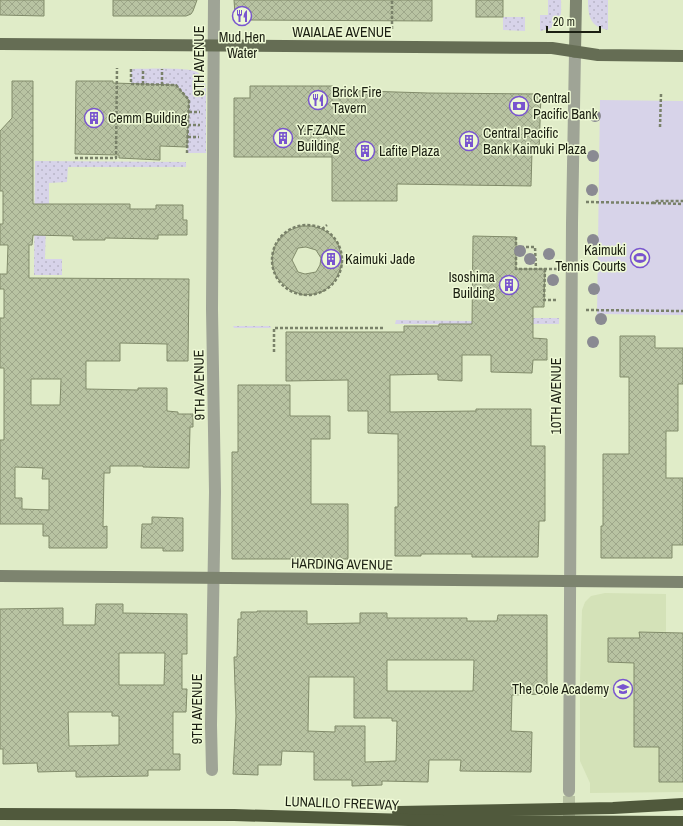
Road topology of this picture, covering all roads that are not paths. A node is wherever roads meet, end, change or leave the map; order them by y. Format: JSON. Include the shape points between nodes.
{"nodes":[{"id":1,"x":214,"y":0,"type":"edge"},
{"id":2,"x":576,"y":0,"type":"edge"},
{"id":3,"x":0,"y":44,"type":"edge"},
{"id":4,"x":214,"y":46,"type":"junction"},
{"id":5,"x":575,"y":52,"type":"junction"},
{"id":6,"x":683,"y":56,"type":"edge"},
{"id":7,"x":0,"y":576,"type":"edge"},
{"id":8,"x":214,"y":578,"type":"junction"},
{"id":9,"x":570,"y":581,"type":"junction"},
{"id":10,"x":683,"y":582,"type":"edge"},
{"id":11,"x":212,"y":770,"type":"dead end"},
{"id":12,"x":570,"y":791,"type":"tunnel mouth"},
{"id":13,"x":683,"y":804,"type":"edge"},
{"id":14,"x":0,"y":814,"type":"edge"},
{"id":15,"x":234,"y":815,"type":"junction"},
{"id":16,"x":683,"y":822,"type":"edge"}],
"edges":[{"from":1,"to":4,"type":"street","name":"9TH AVENUE"},
{"from":2,"to":5,"type":"street","name":"10TH AVENUE"},
{"from":3,"to":4,"type":"main road","name":"WAIALAE AVENUE"},
{"from":4,"to":5,"type":"main road","name":"WAIALAE AVENUE","via":[[552,48]]},
{"from":4,"to":8,"type":"street","name":"9TH AVENUE"},
{"from":5,"to":6,"type":"main road","name":"WAIALAE AVENUE","via":[[598,55]]},
{"from":5,"to":9,"type":"street","name":"10TH AVENUE"},
{"from":7,"to":8,"type":"street","name":"HARDING AVENUE"},
{"from":8,"to":9,"type":"street","name":"HARDING AVENUE"},
{"from":8,"to":11,"type":"street","name":"9TH AVENUE"},
{"from":9,"to":10,"type":"street","name":"HARDING AVENUE"},
{"from":9,"to":12,"type":"street","name":"10TH AVENUE"},
{"from":13,"to":15,"type":"highway","via":[[605,808]]},
{"from":14,"to":15,"type":"highway","name":"LUNALILO FREEWAY"},
{"from":15,"to":16,"type":"highway","name":"LUNALILO FREEWAY","via":[[443,821]]}]}
